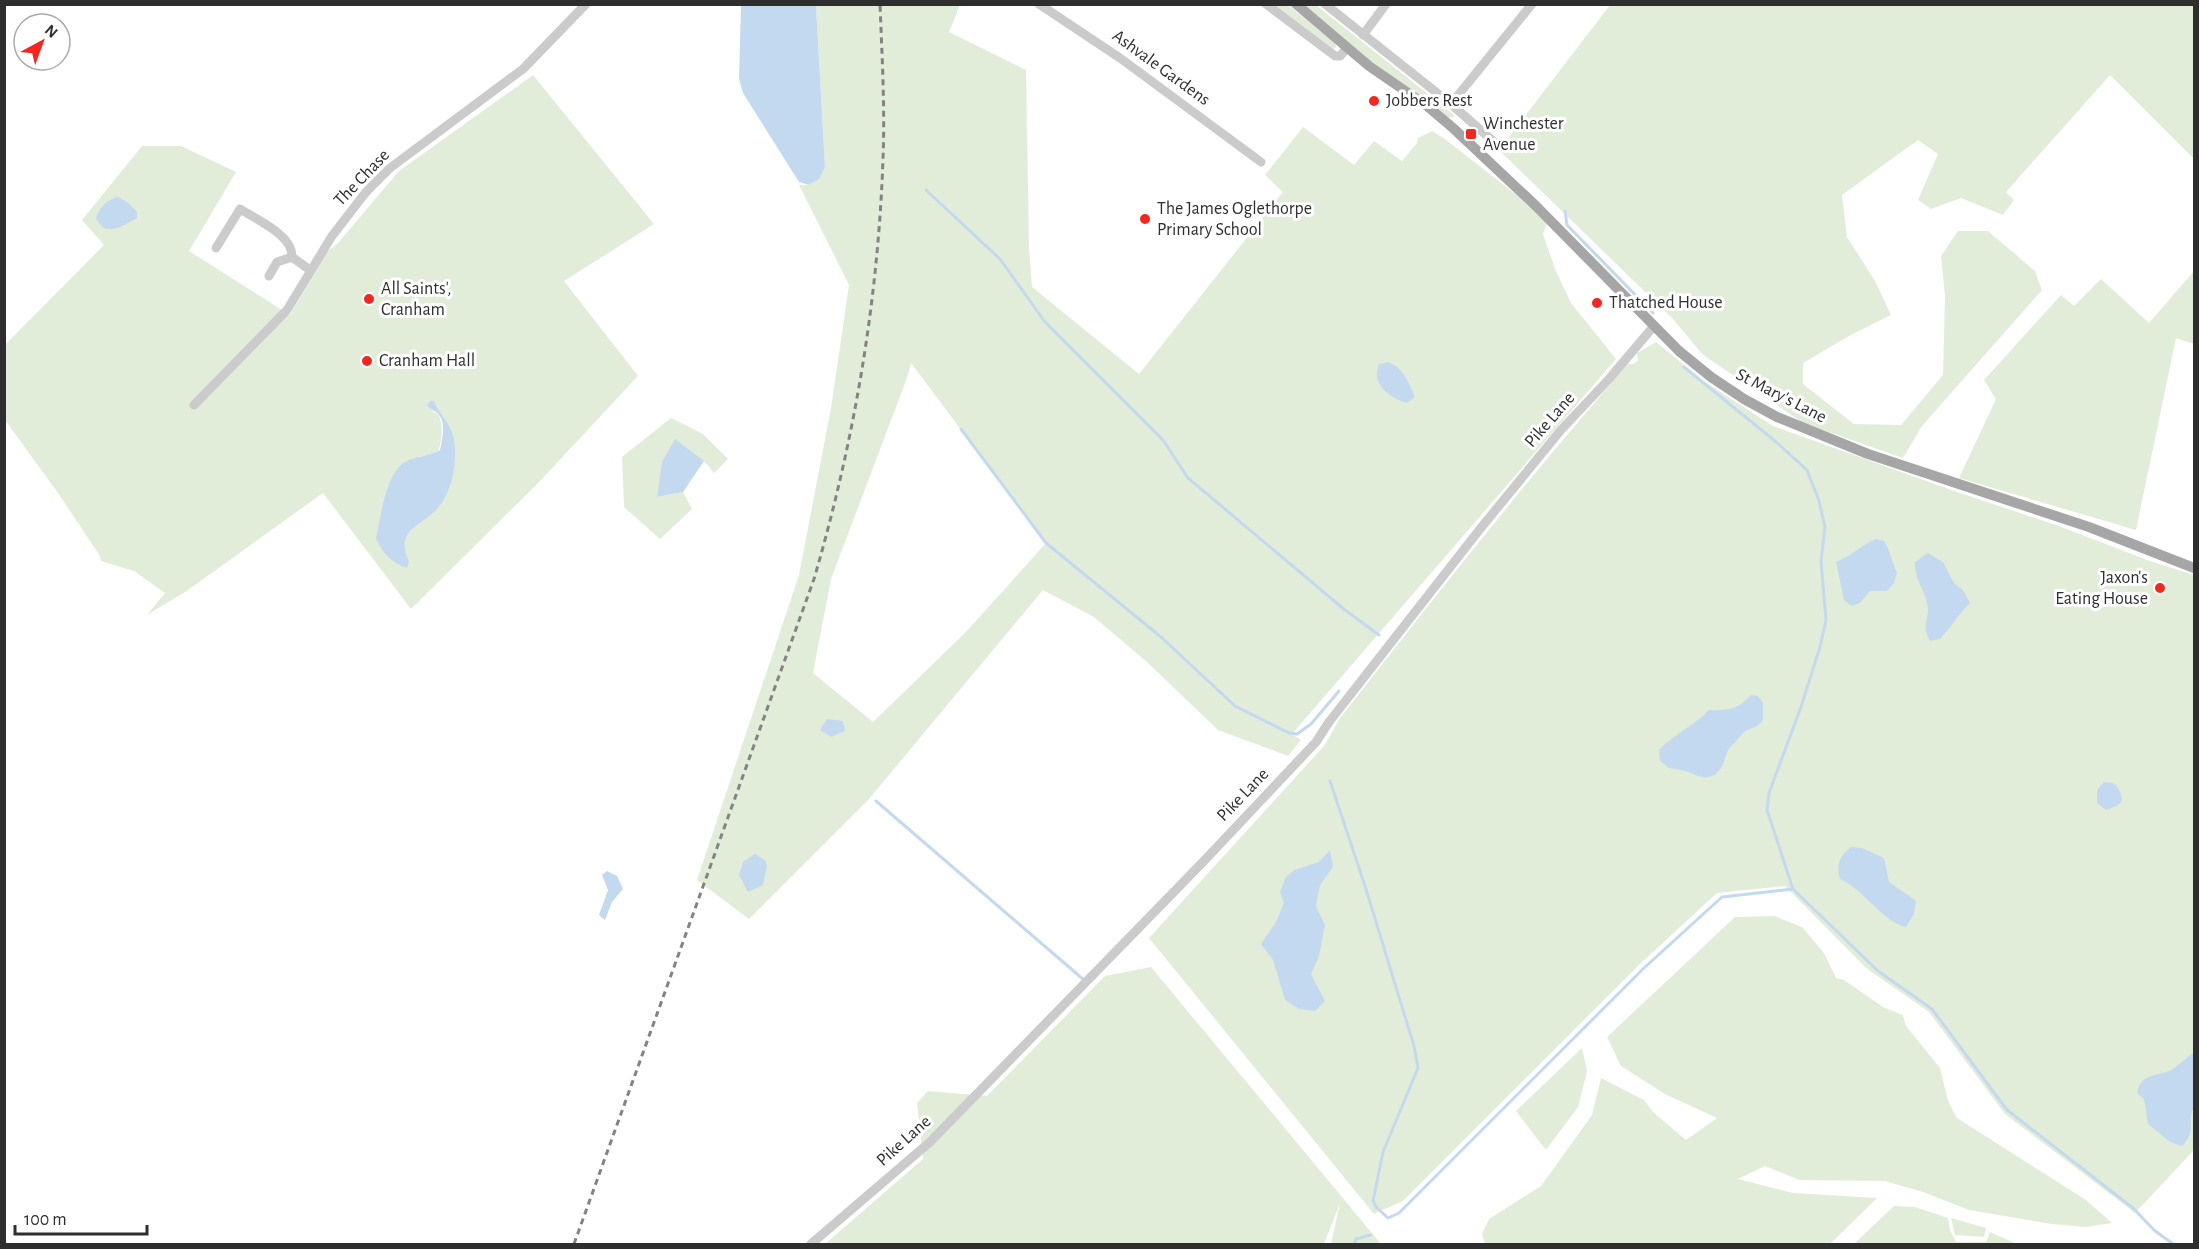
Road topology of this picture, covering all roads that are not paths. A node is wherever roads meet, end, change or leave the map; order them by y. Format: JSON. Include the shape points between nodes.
{"nodes":[{"id":1,"x":586,"y":4,"type":"edge"},
{"id":2,"x":1039,"y":4,"type":"edge"},
{"id":3,"x":1266,"y":4,"type":"edge"},
{"id":4,"x":1296,"y":4,"type":"edge"},
{"id":5,"x":1325,"y":4,"type":"edge"},
{"id":6,"x":1386,"y":4,"type":"edge"},
{"id":7,"x":1532,"y":4,"type":"edge"},
{"id":8,"x":1363,"y":35,"type":"junction"},
{"id":9,"x":1347,"y":48,"type":"junction"},
{"id":10,"x":1450,"y":104,"type":"junction"},
{"id":11,"x":1463,"y":115,"type":"junction"},
{"id":12,"x":1453,"y":128,"type":"junction"},
{"id":13,"x":1493,"y":141,"type":"dead end"},
{"id":14,"x":1261,"y":162,"type":"dead end"},
{"id":15,"x":216,"y":248,"type":"dead end"},
{"id":16,"x":292,"y":257,"type":"junction"},
{"id":17,"x":310,"y":270,"type":"junction"},
{"id":18,"x":269,"y":276,"type":"dead end"},
{"id":19,"x":1653,"y":327,"type":"junction"},
{"id":20,"x":194,"y":405,"type":"dead end"},
{"id":21,"x":2194,"y":568,"type":"edge"},
{"id":22,"x":811,"y":1245,"type":"edge"}],
"edges":[{"from":1,"to":17,"type":"street","name":"The Chase","via":[[523,69],[390,168],[334,232]]},
{"from":2,"to":14,"type":"street","name":"Ashvale Gardens"},
{"from":3,"to":9,"type":"street","via":[[1335,56]]},
{"from":4,"to":9,"type":"main road","name":"St Mary's Lane"},
{"from":5,"to":8,"type":"street"},
{"from":6,"to":8,"type":"street"},
{"from":7,"to":10,"type":"street"},
{"from":8,"to":10,"type":"street"},
{"from":9,"to":12,"type":"main road","name":"St Mary's Lane"},
{"from":10,"to":11,"type":"street"},
{"from":11,"to":12,"type":"street"},
{"from":11,"to":13,"type":"street"},
{"from":12,"to":19,"type":"main road","name":"St Mary's Lane","via":[[1536,206]]},
{"from":15,"to":16,"type":"street","via":[[240,210],[285,238]]},
{"from":16,"to":17,"type":"street"},
{"from":16,"to":18,"type":"street","via":[[277,262]]},
{"from":17,"to":20,"type":"street","name":"The Chase","via":[[287,310]]},
{"from":19,"to":21,"type":"main road","name":"St Mary's Lane","via":[[1711,377],[1777,417],[1868,454],[2089,527]]},
{"from":19,"to":22,"type":"street","name":"Pike Lane","via":[[1479,529],[1316,742],[930,1142]]}]}
